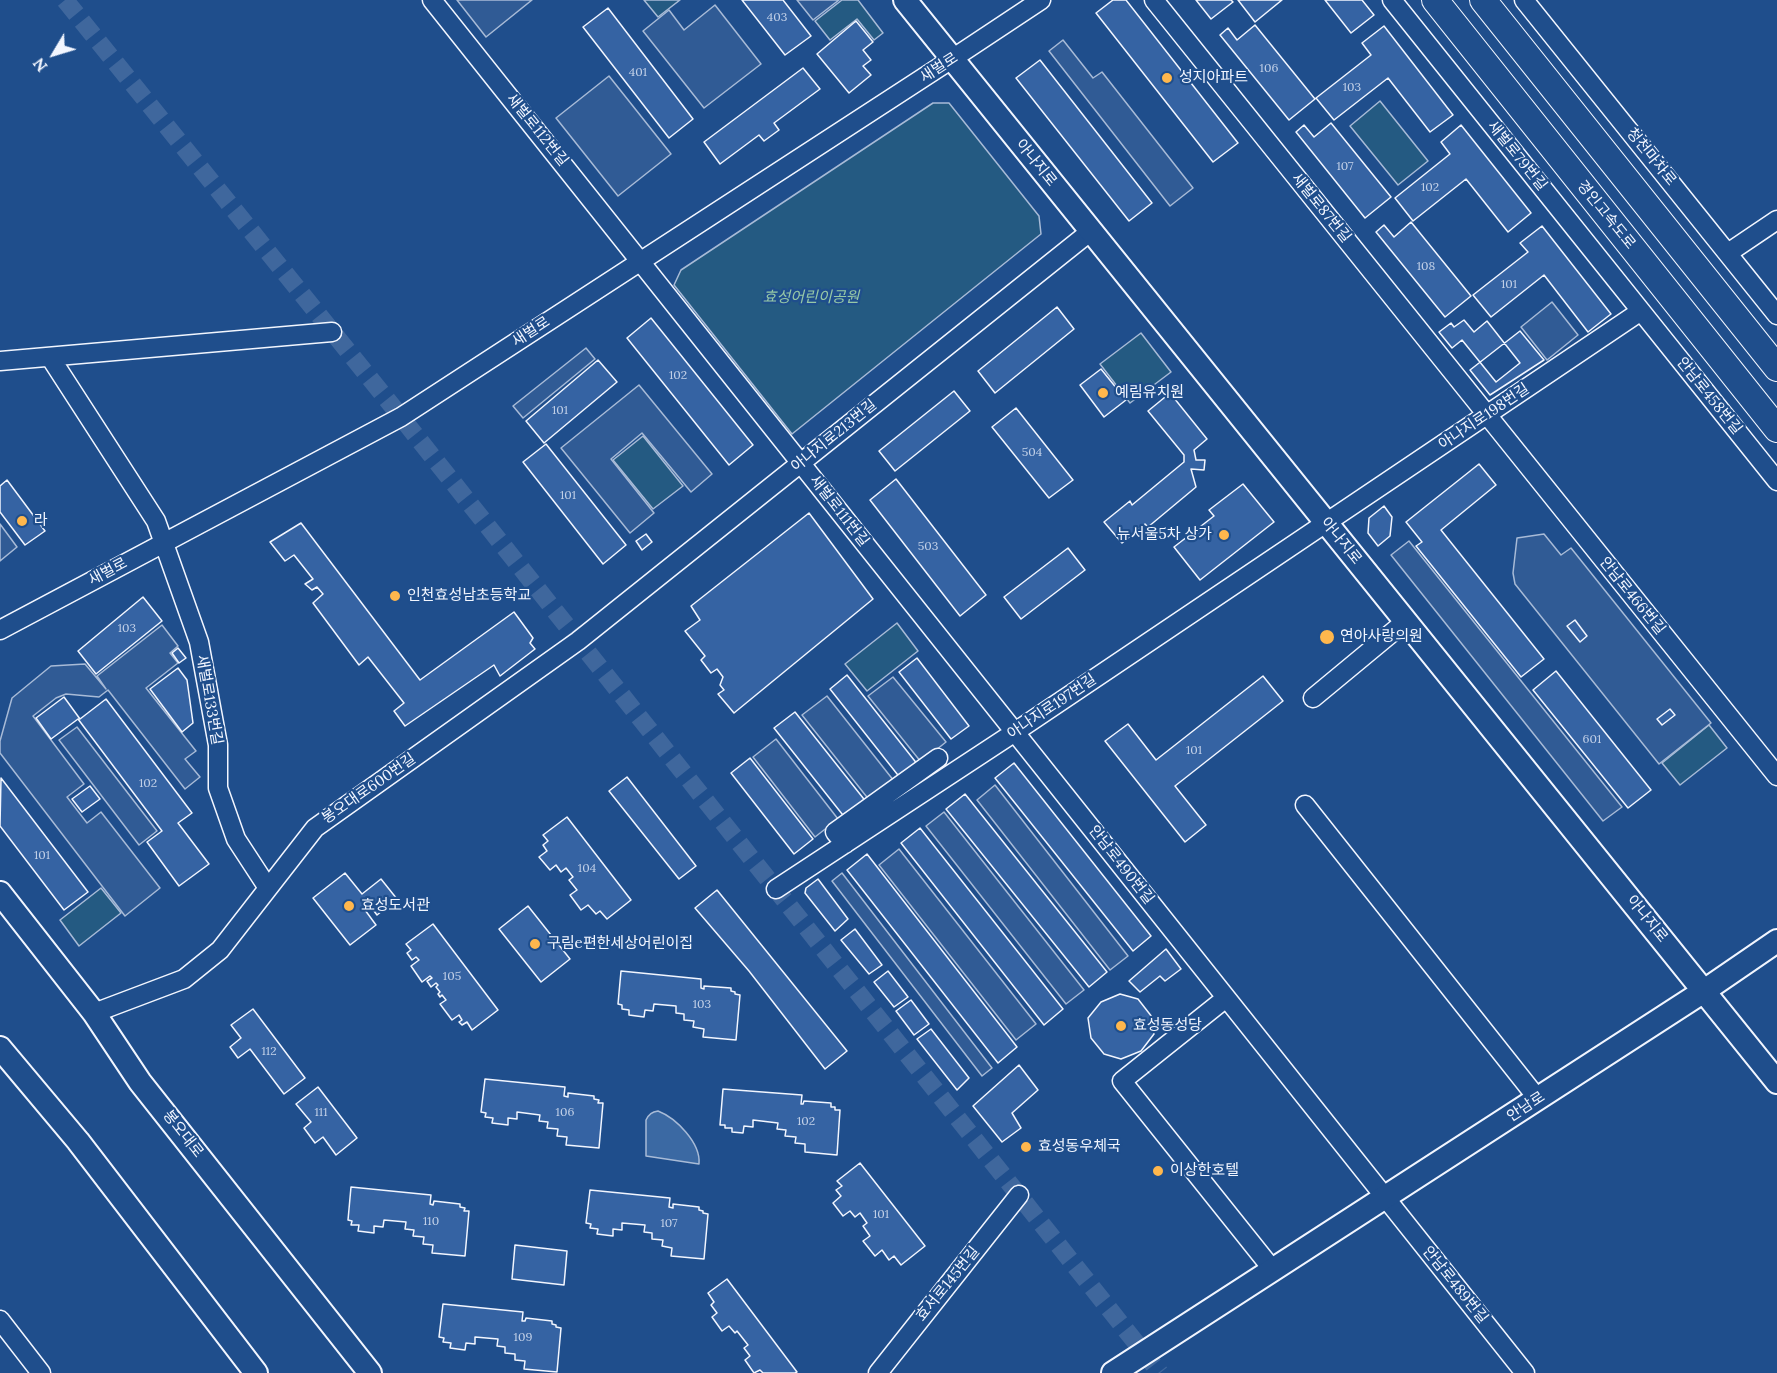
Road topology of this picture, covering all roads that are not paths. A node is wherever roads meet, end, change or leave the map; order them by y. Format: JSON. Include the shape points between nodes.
{"nodes":[{"id":1,"x":432,"y":0,"type":"edge"},
{"id":2,"x":905,"y":0,"type":"edge"},
{"id":3,"x":1041,"y":0,"type":"edge"},
{"id":4,"x":1154,"y":0,"type":"edge"},
{"id":5,"x":1392,"y":0,"type":"edge"},
{"id":6,"x":1435,"y":0,"type":"edge"},
{"id":7,"x":1483,"y":0,"type":"edge"},
{"id":8,"x":1524,"y":0,"type":"edge"},
{"id":9,"x":952,"y":59,"type":"junction"},
{"id":10,"x":1777,"y":220,"type":"edge"},
{"id":11,"x":1091,"y":231,"type":"junction"},
{"id":12,"x":1728,"y":253,"type":"junction"},
{"id":13,"x":641,"y":261,"type":"junction"},
{"id":14,"x":1641,"y":311,"type":"junction"},
{"id":15,"x":1777,"y":315,"type":"edge"},
{"id":16,"x":332,"y":332,"type":"dead end"},
{"id":17,"x":50,"y":357,"type":"junction"},
{"id":18,"x":0,"y":361,"type":"edge"},
{"id":19,"x":1777,"y":368,"type":"edge"},
{"id":20,"x":1487,"y":415,"type":"junction"},
{"id":21,"x":1777,"y":429,"type":"edge"},
{"id":22,"x":801,"y":462,"type":"junction"},
{"id":23,"x":1777,"y":481,"type":"edge"},
{"id":24,"x":1327,"y":523,"type":"junction"},
{"id":25,"x":165,"y":542,"type":"junction"},
{"id":26,"x":1406,"y":621,"type":"junction"},
{"id":27,"x":0,"y":630,"type":"edge"},
{"id":28,"x":578,"y":640,"type":"joint"},
{"id":29,"x":1313,"y":698,"type":"dead end"},
{"id":30,"x":1015,"y":732,"type":"junction"},
{"id":31,"x":938,"y":758,"type":"dead end"},
{"id":32,"x":1777,"y":776,"type":"edge"},
{"id":33,"x":1305,"y":805,"type":"dead end"},
{"id":34,"x":845,"y":844,"type":"junction"},
{"id":35,"x":268,"y":888,"type":"junction"},
{"id":36,"x":776,"y":890,"type":"dead end"},
{"id":37,"x":0,"y":893,"type":"edge"},
{"id":38,"x":1777,"y":941,"type":"edge"},
{"id":39,"x":1704,"y":991,"type":"junction"},
{"id":40,"x":1226,"y":998,"type":"junction"},
{"id":41,"x":94,"y":1013,"type":"junction"},
{"id":42,"x":0,"y":1048,"type":"edge"},
{"id":43,"x":1777,"y":1082,"type":"edge"},
{"id":44,"x":1538,"y":1099,"type":"junction"},
{"id":45,"x":1019,"y":1195,"type":"dead end"},
{"id":46,"x":1384,"y":1198,"type":"junction"},
{"id":47,"x":1273,"y":1270,"type":"junction"},
{"id":48,"x":0,"y":1320,"type":"edge"},
{"id":49,"x":41,"y":1373,"type":"edge"},
{"id":50,"x":256,"y":1373,"type":"edge"},
{"id":51,"x":370,"y":1373,"type":"edge"},
{"id":52,"x":878,"y":1373,"type":"edge"},
{"id":53,"x":1113,"y":1373,"type":"edge"},
{"id":54,"x":1525,"y":1373,"type":"edge"}],
"edges":[{"from":1,"to":13,"type":"street","name":"새벌로112번길"},
{"from":2,"to":9,"type":"main road","name":"아나지로"},
{"from":3,"to":9,"type":"street","name":"새벌로"},
{"from":4,"to":20,"type":"street","name":"새벌로87번길"},
{"from":5,"to":14,"type":"street","name":"새벌로79번길"},
{"from":6,"to":21,"type":"highway","name":"경인고속도로"},
{"from":7,"to":19,"type":"highway"},
{"from":8,"to":12,"type":"street","name":"청천마차로"},
{"from":9,"to":11,"type":"main road","name":"아나지로"},
{"from":9,"to":13,"type":"street","name":"새벌로"},
{"from":10,"to":12,"type":"street"},
{"from":11,"to":22,"type":"street","name":"아나지로213번길"},
{"from":11,"to":24,"type":"main road","name":"아나지로"},
{"from":12,"to":15,"type":"street","name":"청천마차로"},
{"from":13,"to":22,"type":"street","name":"새벌로111번길"},
{"from":13,"to":25,"type":"street","name":"새벌로","via":[[401,417]]},
{"from":14,"to":20,"type":"street","name":"아나지로198번길"},
{"from":14,"to":23,"type":"street","name":"안남로458번길"},
{"from":16,"to":17,"type":"street"},
{"from":17,"to":18,"type":"street"},
{"from":17,"to":25,"type":"street","name":"새벌로133번길","via":[[156,521]]},
{"from":20,"to":24,"type":"street","name":"아나지로198번길"},
{"from":20,"to":32,"type":"street","name":"안남로466번길"},
{"from":22,"to":28,"type":"street","name":"아나지로213번길"},
{"from":22,"to":30,"type":"street","name":"새벌로111번길"},
{"from":24,"to":26,"type":"main road","name":"아나지로"},
{"from":24,"to":30,"type":"street","name":"아나지로197번길"},
{"from":25,"to":27,"type":"street","name":"새벌로"},
{"from":25,"to":35,"type":"street","name":"새벌로133번길","via":[[200,642],[218,745],[218,788],[236,839]]},
{"from":26,"to":29,"type":"street"},
{"from":26,"to":39,"type":"main road","name":"아나지로"},
{"from":28,"to":35,"type":"street","name":"봉오대로600번길","via":[[315,828]]},
{"from":30,"to":34,"type":"street","name":"아나지로197번길"},
{"from":30,"to":40,"type":"street","name":"안남로490번길"},
{"from":31,"to":34,"type":"street","via":[[835,832]]},
{"from":33,"to":44,"type":"street"},
{"from":34,"to":36,"type":"street","name":"아나지로197번길"},
{"from":35,"to":41,"type":"street","name":"봉오대로600번길","via":[[220,950],[184,979]]},
{"from":37,"to":41,"type":"main road","name":"봉오대로"},
{"from":38,"to":39,"type":"main road","name":"안남로"},
{"from":39,"to":43,"type":"main road","name":"아나지로"},
{"from":39,"to":44,"type":"main road","name":"안남로"},
{"from":40,"to":46,"type":"street","name":"안남로490번길"},
{"from":40,"to":47,"type":"street","via":[[1122,1081]]},
{"from":41,"to":51,"type":"main road","name":"봉오대로","via":[[141,1082]]},
{"from":42,"to":50,"type":"main road","via":[[78,1141]]},
{"from":44,"to":46,"type":"main road","name":"안남로"},
{"from":45,"to":52,"type":"street","name":"효서로145번길"},
{"from":46,"to":47,"type":"main road","name":"안남로"},
{"from":46,"to":54,"type":"street","name":"안남로489번길"},
{"from":47,"to":53,"type":"main road","name":"안남로"},
{"from":48,"to":49,"type":"street"}]}
